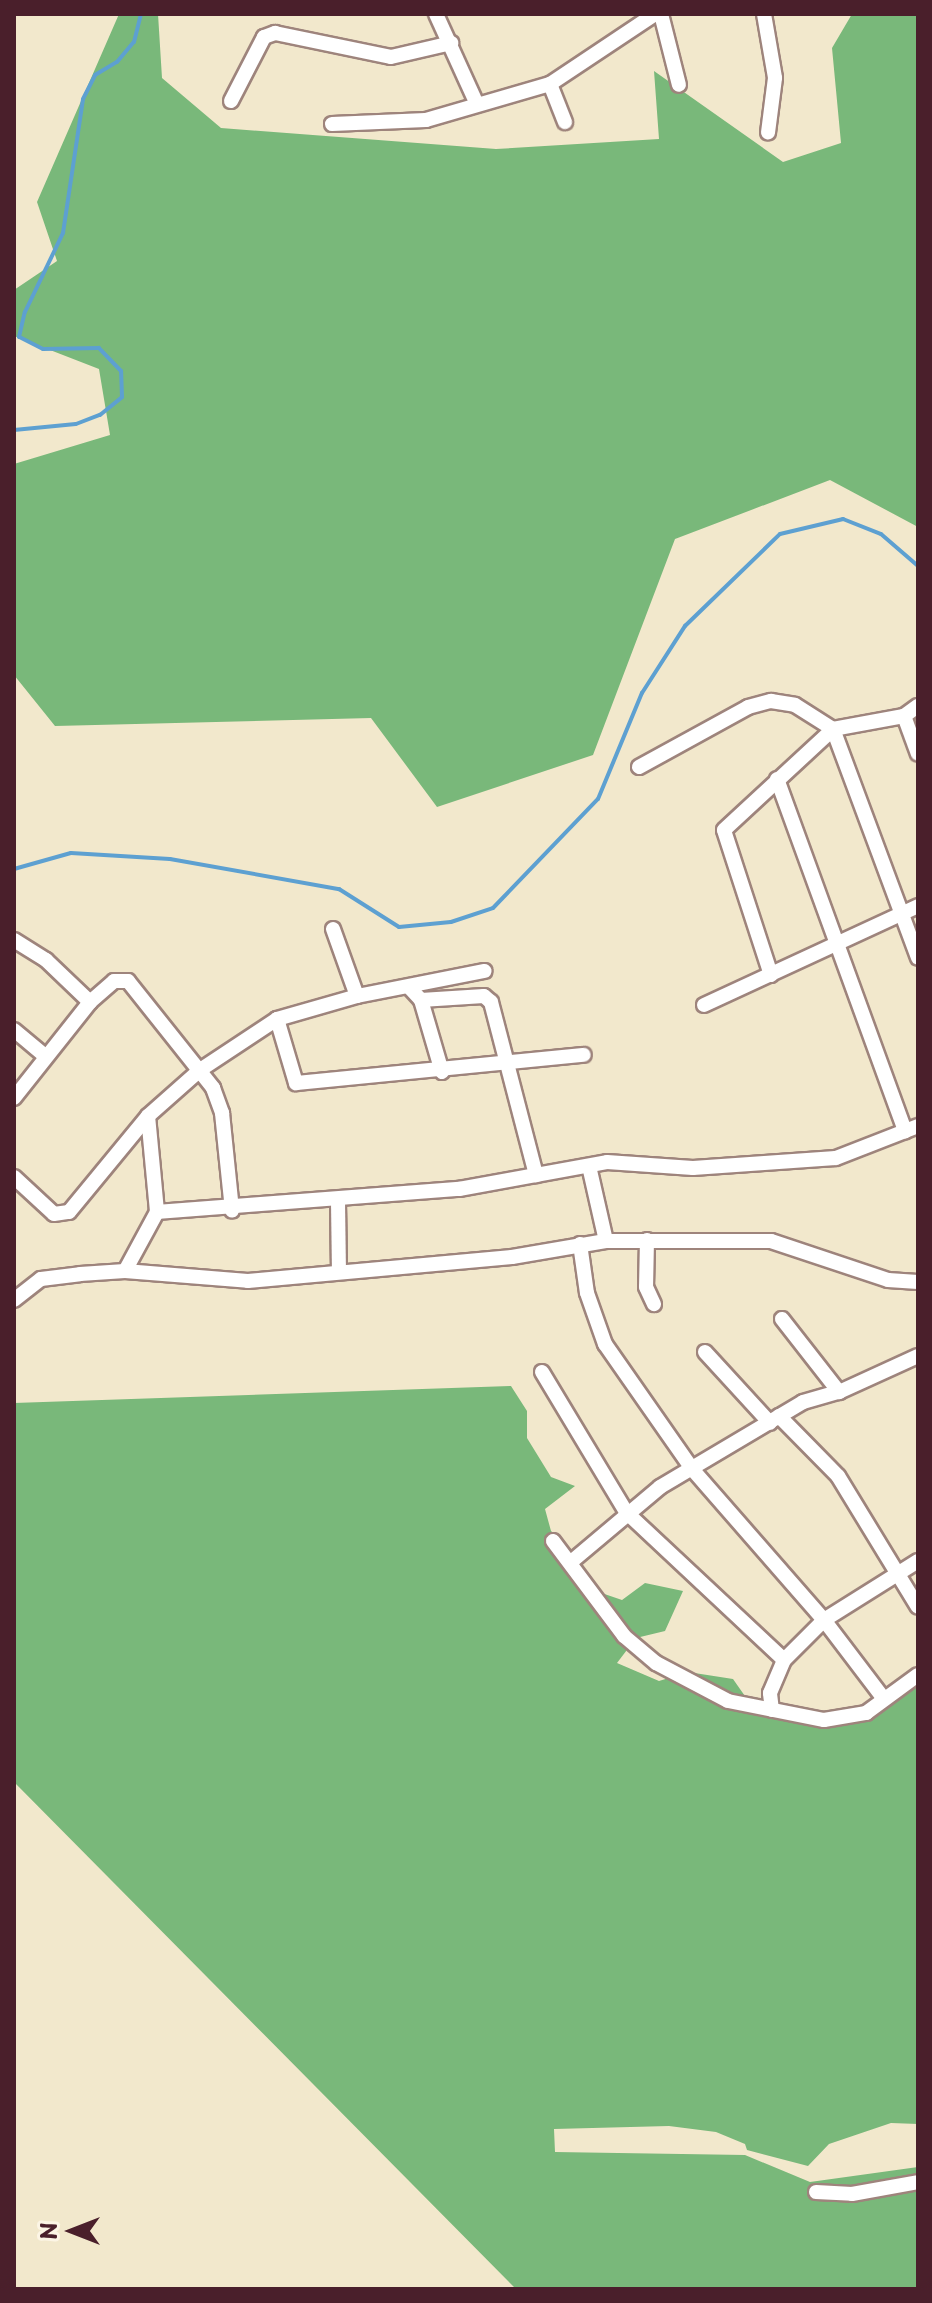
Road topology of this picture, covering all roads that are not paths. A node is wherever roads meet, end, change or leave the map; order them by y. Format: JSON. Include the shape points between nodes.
{"nodes":[{"id":1,"x":436,"y":14,"type":"edge"},
{"id":2,"x":655,"y":14,"type":"edge"},
{"id":3,"x":661,"y":14,"type":"edge"},
{"id":4,"x":764,"y":14,"type":"edge"},
{"id":5,"x":451,"y":43,"type":"junction"},
{"id":6,"x":550,"y":84,"type":"junction"},
{"id":7,"x":679,"y":85,"type":"dead end"},
{"id":8,"x":231,"y":101,"type":"dead end"},
{"id":9,"x":476,"y":102,"type":"junction"},
{"id":10,"x":565,"y":122,"type":"dead end"},
{"id":11,"x":332,"y":124,"type":"dead end"},
{"id":12,"x":768,"y":133,"type":"dead end"},
{"id":13,"x":918,"y":706,"type":"edge"},
{"id":14,"x":904,"y":716,"type":"junction"},
{"id":15,"x":833,"y":729,"type":"junction"},
{"id":16,"x":918,"y":754,"type":"edge"},
{"id":17,"x":639,"y":767,"type":"dead end"},
{"id":18,"x":777,"y":779,"type":"junction"},
{"id":19,"x":918,"y":906,"type":"edge"},
{"id":20,"x":903,"y":913,"type":"junction"},
{"id":21,"x":333,"y":929,"type":"dead end"},
{"id":22,"x":14,"y":940,"type":"edge"},
{"id":23,"x":838,"y":944,"type":"junction"},
{"id":24,"x":918,"y":958,"type":"edge"},
{"id":25,"x":485,"y":971,"type":"dead end"},
{"id":26,"x":771,"y":975,"type":"junction"},
{"id":27,"x":409,"y":987,"type":"junction"},
{"id":28,"x":357,"y":996,"type":"junction"},
{"id":29,"x":421,"y":1000,"type":"junction"},
{"id":30,"x":90,"y":1002,"type":"junction"},
{"id":31,"x":704,"y":1005,"type":"dead end"},
{"id":32,"x":277,"y":1019,"type":"junction"},
{"id":33,"x":14,"y":1030,"type":"edge"},
{"id":34,"x":584,"y":1055,"type":"dead end"},
{"id":35,"x":45,"y":1056,"type":"junction"},
{"id":36,"x":510,"y":1065,"type":"junction"},
{"id":37,"x":200,"y":1070,"type":"junction"},
{"id":38,"x":442,"y":1072,"type":"junction"},
{"id":39,"x":14,"y":1098,"type":"edge"},
{"id":40,"x":148,"y":1116,"type":"junction"},
{"id":41,"x":911,"y":1128,"type":"edge"},
{"id":42,"x":589,"y":1166,"type":"junction"},
{"id":43,"x":536,"y":1175,"type":"junction"},
{"id":44,"x":14,"y":1177,"type":"edge"},
{"id":45,"x":338,"y":1202,"type":"junction"},
{"id":46,"x":232,"y":1210,"type":"junction"},
{"id":47,"x":157,"y":1212,"type":"junction"},
{"id":48,"x":647,"y":1240,"type":"junction"},
{"id":49,"x":606,"y":1241,"type":"junction"},
{"id":50,"x":580,"y":1244,"type":"junction"},
{"id":51,"x":125,"y":1271,"type":"junction"},
{"id":52,"x":339,"y":1272,"type":"junction"},
{"id":53,"x":918,"y":1282,"type":"edge"},
{"id":54,"x":14,"y":1300,"type":"edge"},
{"id":55,"x":654,"y":1304,"type":"dead end"},
{"id":56,"x":782,"y":1319,"type":"dead end"},
{"id":57,"x":705,"y":1352,"type":"dead end"},
{"id":58,"x":918,"y":1356,"type":"edge"},
{"id":59,"x":542,"y":1372,"type":"dead end"},
{"id":60,"x":839,"y":1392,"type":"junction"},
{"id":61,"x":775,"y":1420,"type":"junction"},
{"id":62,"x":693,"y":1470,"type":"junction"},
{"id":63,"x":626,"y":1512,"type":"junction"},
{"id":64,"x":553,"y":1541,"type":"dead end"},
{"id":65,"x":918,"y":1561,"type":"edge"},
{"id":66,"x":571,"y":1562,"type":"junction"},
{"id":67,"x":901,"y":1573,"type":"junction"},
{"id":68,"x":918,"y":1607,"type":"edge"},
{"id":69,"x":824,"y":1620,"type":"junction"},
{"id":70,"x":784,"y":1660,"type":"junction"},
{"id":71,"x":918,"y":1675,"type":"edge"},
{"id":72,"x":884,"y":1699,"type":"junction"},
{"id":73,"x":772,"y":1710,"type":"junction"},
{"id":74,"x":918,"y":2182,"type":"edge"},
{"id":75,"x":816,"y":2192,"type":"dead end"}],
"edges":[{"from":1,"to":5,"type":"street"},
{"from":2,"to":6,"type":"street"},
{"from":3,"to":7,"type":"street"},
{"from":4,"to":12,"type":"street","via":[[775,78]]},
{"from":5,"to":8,"type":"street","via":[[391,57],[275,33],[264,37]]},
{"from":5,"to":9,"type":"street"},
{"from":6,"to":9,"type":"street"},
{"from":6,"to":10,"type":"street"},
{"from":9,"to":11,"type":"street","via":[[426,120]]},
{"from":13,"to":14,"type":"street"},
{"from":14,"to":15,"type":"street"},
{"from":14,"to":16,"type":"street"},
{"from":15,"to":17,"type":"street","via":[[795,705],[771,701],[748,707]]},
{"from":15,"to":18,"type":"street"},
{"from":15,"to":20,"type":"street"},
{"from":18,"to":23,"type":"street"},
{"from":18,"to":26,"type":"street","via":[[724,830]]},
{"from":19,"to":20,"type":"street"},
{"from":20,"to":23,"type":"street"},
{"from":20,"to":24,"type":"street"},
{"from":21,"to":28,"type":"street"},
{"from":22,"to":30,"type":"street","via":[[46,960]]},
{"from":23,"to":26,"type":"street"},
{"from":23,"to":41,"type":"street"},
{"from":25,"to":27,"type":"street"},
{"from":26,"to":31,"type":"street"},
{"from":27,"to":28,"type":"street"},
{"from":27,"to":29,"type":"street"},
{"from":28,"to":32,"type":"street"},
{"from":29,"to":36,"type":"street","via":[[484,996],[491,1002]]},
{"from":29,"to":38,"type":"street"},
{"from":30,"to":35,"type":"street"},
{"from":30,"to":37,"type":"street","via":[[114,981],[128,981]]},
{"from":32,"to":37,"type":"street"},
{"from":32,"to":38,"type":"street","via":[[296,1083]]},
{"from":33,"to":35,"type":"street"},
{"from":34,"to":36,"type":"street"},
{"from":35,"to":39,"type":"street"},
{"from":36,"to":38,"type":"street"},
{"from":36,"to":43,"type":"street"},
{"from":37,"to":40,"type":"street"},
{"from":37,"to":46,"type":"street","via":[[222,1113]]},
{"from":40,"to":44,"type":"street","via":[[69,1212],[54,1214]]},
{"from":40,"to":47,"type":"street"},
{"from":41,"to":42,"type":"street","via":[[836,1158],[693,1168],[607,1162]]},
{"from":42,"to":43,"type":"street"},
{"from":42,"to":49,"type":"street"},
{"from":43,"to":45,"type":"street"},
{"from":45,"to":46,"type":"street"},
{"from":45,"to":52,"type":"street"},
{"from":46,"to":47,"type":"street"},
{"from":47,"to":51,"type":"street"},
{"from":48,"to":49,"type":"street"},
{"from":48,"to":53,"type":"street","via":[[771,1241],[888,1280]]},
{"from":48,"to":55,"type":"street","via":[[646,1287]]},
{"from":49,"to":50,"type":"street"},
{"from":50,"to":52,"type":"street","via":[[512,1257]]},
{"from":50,"to":62,"type":"street","via":[[587,1293],[605,1344]]},
{"from":51,"to":52,"type":"street","via":[[248,1281]]},
{"from":51,"to":54,"type":"street","via":[[41,1279]]},
{"from":56,"to":60,"type":"street"},
{"from":57,"to":61,"type":"street"},
{"from":58,"to":60,"type":"street"},
{"from":59,"to":63,"type":"street"},
{"from":60,"to":61,"type":"street","via":[[803,1402]]},
{"from":61,"to":62,"type":"street"},
{"from":61,"to":67,"type":"street","via":[[838,1476]]},
{"from":62,"to":63,"type":"street"},
{"from":62,"to":69,"type":"street"},
{"from":63,"to":66,"type":"street"},
{"from":63,"to":70,"type":"street"},
{"from":64,"to":66,"type":"street"},
{"from":65,"to":67,"type":"street"},
{"from":66,"to":73,"type":"street","via":[[624,1636],[656,1663],[728,1701]]},
{"from":67,"to":68,"type":"street"},
{"from":67,"to":69,"type":"street"},
{"from":69,"to":70,"type":"street"},
{"from":69,"to":72,"type":"street"},
{"from":70,"to":73,"type":"street","via":[[770,1693]]},
{"from":71,"to":72,"type":"street"},
{"from":72,"to":73,"type":"street","via":[[866,1713],[824,1720]]},
{"from":74,"to":75,"type":"street","via":[[852,2194]]}]}
